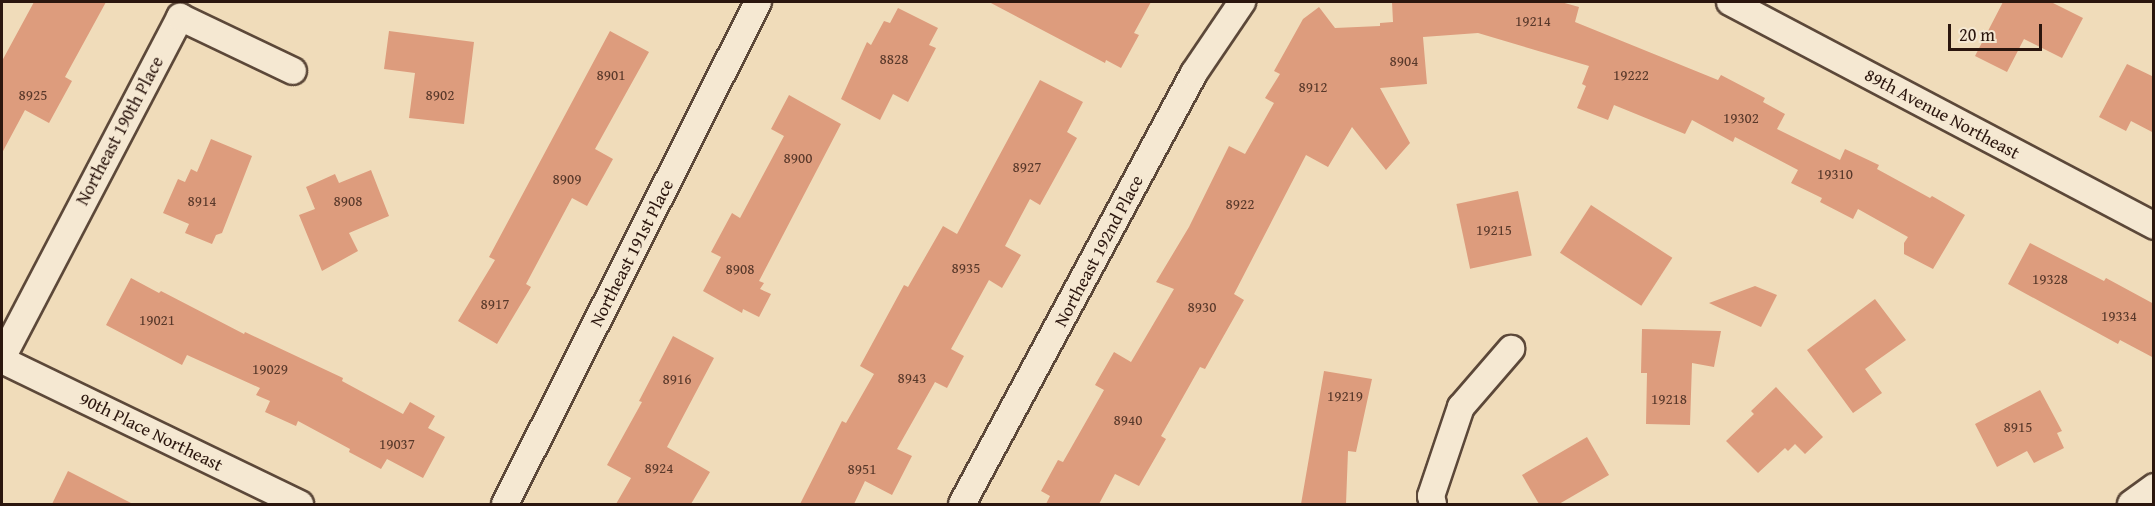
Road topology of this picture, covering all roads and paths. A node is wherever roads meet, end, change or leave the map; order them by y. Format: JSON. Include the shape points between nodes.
{"nodes":[{"id":1,"x":758,"y":2,"type":"edge"},
{"id":2,"x":1242,"y":2,"type":"edge"},
{"id":3,"x":1730,"y":2,"type":"edge"},
{"id":4,"x":293,"y":71,"type":"dead end"},
{"id":5,"x":2154,"y":226,"type":"edge"},
{"id":6,"x":1511,"y":350,"type":"dead end"},
{"id":7,"x":2,"y":359,"type":"edge"},
{"id":8,"x":2154,"y":487,"type":"edge"},
{"id":9,"x":300,"y":504,"type":"edge"},
{"id":10,"x":505,"y":504,"type":"edge"},
{"id":11,"x":962,"y":504,"type":"edge"},
{"id":12,"x":1433,"y":504,"type":"edge"},
{"id":13,"x":2132,"y":504,"type":"edge"}],
"edges":[{"from":1,"to":10,"type":"street","name":"Northeast 191st Place"},
{"from":2,"to":11,"type":"street","name":"Northeast 192nd Place","via":[[1194,74]]},
{"from":3,"to":5,"type":"street","name":"89th Avenue Northeast"},
{"from":4,"to":7,"type":"street","name":"Northeast 190th Place","via":[[180,17]]},
{"from":6,"to":12,"type":"street","via":[[1461,406],[1431,496]]},
{"from":7,"to":9,"type":"street","name":"90th Place Northeast"},
{"from":8,"to":13,"type":"street"}]}
